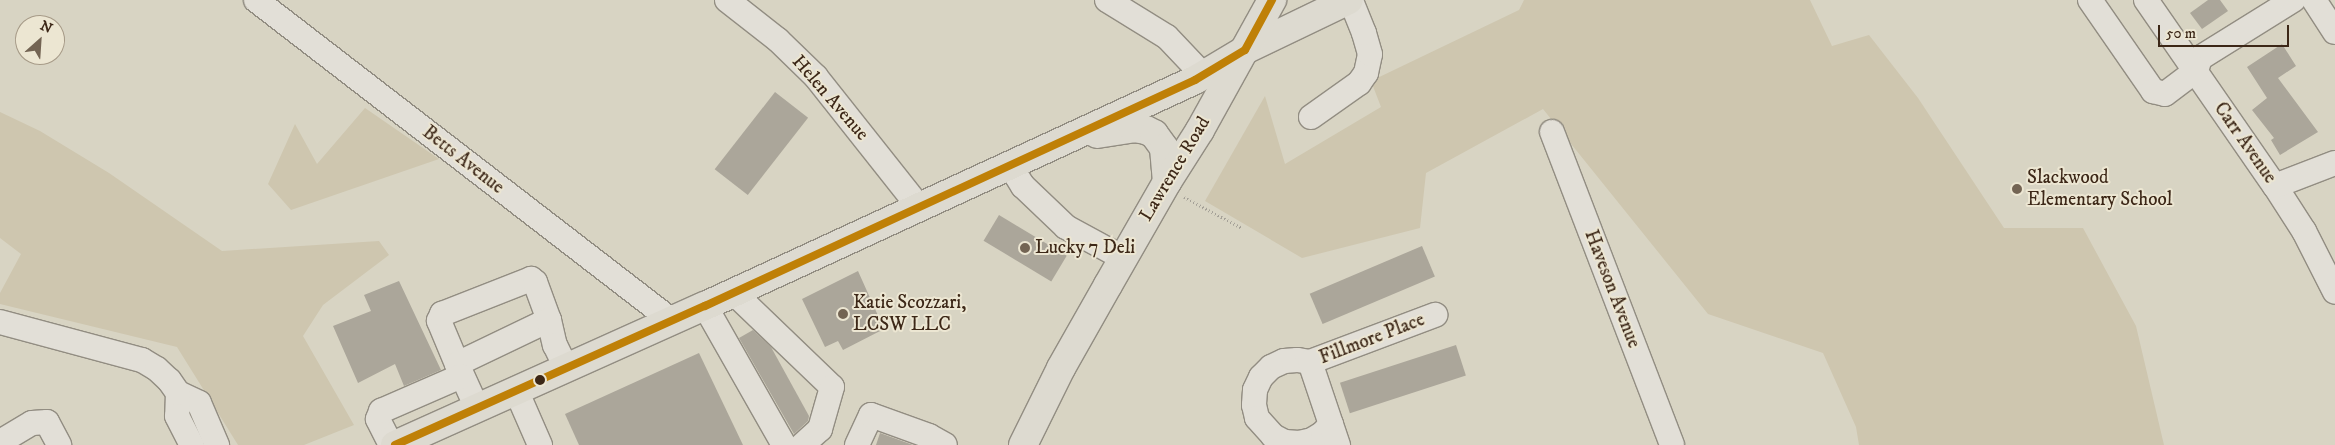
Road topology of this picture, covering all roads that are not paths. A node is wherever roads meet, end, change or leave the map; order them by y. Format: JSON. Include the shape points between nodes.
{"nodes":[{"id":1,"x":256,"y":0,"type":"edge"},
{"id":2,"x":727,"y":0,"type":"edge"},
{"id":3,"x":1107,"y":0,"type":"edge"},
{"id":4,"x":1272,"y":0,"type":"edge"},
{"id":5,"x":1350,"y":0,"type":"edge"},
{"id":6,"x":2090,"y":0,"type":"edge"},
{"id":7,"x":2146,"y":0,"type":"edge"},
{"id":8,"x":2293,"y":0,"type":"edge"},
{"id":9,"x":2314,"y":0,"type":"edge"},
{"id":10,"x":2335,"y":32,"type":"edge"},
{"id":11,"x":1245,"y":50,"type":"junction"},
{"id":12,"x":2196,"y":71,"type":"junction"},
{"id":13,"x":1203,"y":75,"type":"junction"},
{"id":14,"x":1311,"y":117,"type":"dead end"},
{"id":15,"x":1552,"y":132,"type":"dead end"},
{"id":16,"x":1066,"y":139,"type":"junction"},
{"id":17,"x":2335,"y":163,"type":"edge"},
{"id":18,"x":1014,"y":164,"type":"junction"},
{"id":19,"x":2275,"y":186,"type":"junction"},
{"id":20,"x":1175,"y":189,"type":"junction"},
{"id":21,"x":920,"y":208,"type":"junction"},
{"id":22,"x":1123,"y":258,"type":"junction"},
{"id":23,"x":733,"y":292,"type":"junction"},
{"id":24,"x":2335,"y":292,"type":"edge"},
{"id":25,"x":705,"y":306,"type":"junction"},
{"id":26,"x":1435,"y":315,"type":"dead end"},
{"id":27,"x":549,"y":320,"type":"junction"},
{"id":28,"x":671,"y":320,"type":"junction"},
{"id":29,"x":0,"y":322,"type":"edge"},
{"id":30,"x":1310,"y":362,"type":"junction"},
{"id":31,"x":566,"y":368,"type":"junction"},
{"id":32,"x":459,"y":370,"type":"junction"},
{"id":33,"x":516,"y":390,"type":"junction"},
{"id":34,"x":178,"y":393,"type":"junction"},
{"id":35,"x":477,"y":408,"type":"junction"},
{"id":36,"x":1334,"y":435,"type":"edge"},
{"id":37,"x":0,"y":442,"type":"edge"},
{"id":38,"x":59,"y":445,"type":"edge"},
{"id":39,"x":192,"y":445,"type":"edge"},
{"id":40,"x":217,"y":445,"type":"edge"},
{"id":41,"x":391,"y":445,"type":"edge"},
{"id":42,"x":395,"y":445,"type":"edge"},
{"id":43,"x":540,"y":445,"type":"edge"},
{"id":44,"x":784,"y":445,"type":"edge"},
{"id":45,"x":802,"y":445,"type":"edge"},
{"id":46,"x":856,"y":445,"type":"edge"},
{"id":47,"x":945,"y":445,"type":"edge"},
{"id":48,"x":1023,"y":445,"type":"edge"},
{"id":49,"x":1672,"y":445,"type":"edge"}],
"edges":[{"from":1,"to":28,"type":"street","name":"Betts Avenue"},
{"from":2,"to":21,"type":"street","name":"Helen Avenue","via":[[778,40],[816,76]]},
{"from":3,"to":13,"type":"street","via":[[1167,37]]},
{"from":4,"to":11,"type":"main road","name":"Lawrence Road"},
{"from":5,"to":11,"type":"main road"},
{"from":5,"to":14,"type":"street","via":[[1370,54],[1366,73],[1359,83]]},
{"from":6,"to":12,"type":"street","via":[[2154,91],[2165,94]]},
{"from":7,"to":12,"type":"street","name":"Carr Avenue"},
{"from":8,"to":12,"type":"street","via":[[2200,58]]},
{"from":9,"to":10,"type":"street"},
{"from":11,"to":13,"type":"main road"},
{"from":11,"to":20,"type":"main road","name":"Lawrence Road","via":[[1200,130]]},
{"from":12,"to":19,"type":"street","name":"Carr Avenue"},
{"from":13,"to":16,"type":"main road"},
{"from":15,"to":49,"type":"street","name":"Haveson Avenue"},
{"from":16,"to":18,"type":"main road"},
{"from":16,"to":20,"type":"main road","via":[[1122,130],[1146,130],[1154,134],[1164,148]]},
{"from":17,"to":19,"type":"street"},
{"from":18,"to":21,"type":"main road"},
{"from":18,"to":22,"type":"street","via":[[1022,186],[1066,226]]},
{"from":19,"to":24,"type":"street","name":"Carr Avenue","via":[[2304,231]]},
{"from":20,"to":22,"type":"main road","name":"Lawrence Road"},
{"from":21,"to":23,"type":"main road"},
{"from":22,"to":48,"type":"main road","name":"Lawrence Road","via":[[1061,368]]},
{"from":23,"to":25,"type":"main road"},
{"from":23,"to":45,"type":"street","via":[[832,387],[820,429]]},
{"from":25,"to":28,"type":"main road"},
{"from":25,"to":44,"type":"street"},
{"from":26,"to":30,"type":"street","name":"Fillmore Place"},
{"from":27,"to":31,"type":"street","via":[[555,346]]},
{"from":27,"to":32,"type":"street"},
{"from":27,"to":32,"type":"street","via":[[536,282],[531,279],[442,314],[439,321]]},
{"from":28,"to":31,"type":"main road"},
{"from":29,"to":34,"type":"street","via":[[142,360],[157,369]]},
{"from":30,"to":36,"type":"street"},
{"from":30,"to":36,"type":"street","via":[[1284,361],[1261,377],[1255,390],[1257,418],[1272,436],[1285,442],[1312,440],[1323,433]]},
{"from":31,"to":33,"type":"main road"},
{"from":32,"to":35,"type":"street"},
{"from":32,"to":41,"type":"street","via":[[381,411],[378,419]]},
{"from":33,"to":35,"type":"main road"},
{"from":33,"to":43,"type":"street"},
{"from":34,"to":39,"type":"street","via":[[177,416]]},
{"from":34,"to":40,"type":"street","via":[[199,403]]},
{"from":35,"to":42,"type":"main road"},
{"from":37,"to":38,"type":"street","via":[[32,423],[47,422]]},
{"from":46,"to":47,"type":"street","via":[[871,415]]}]}
